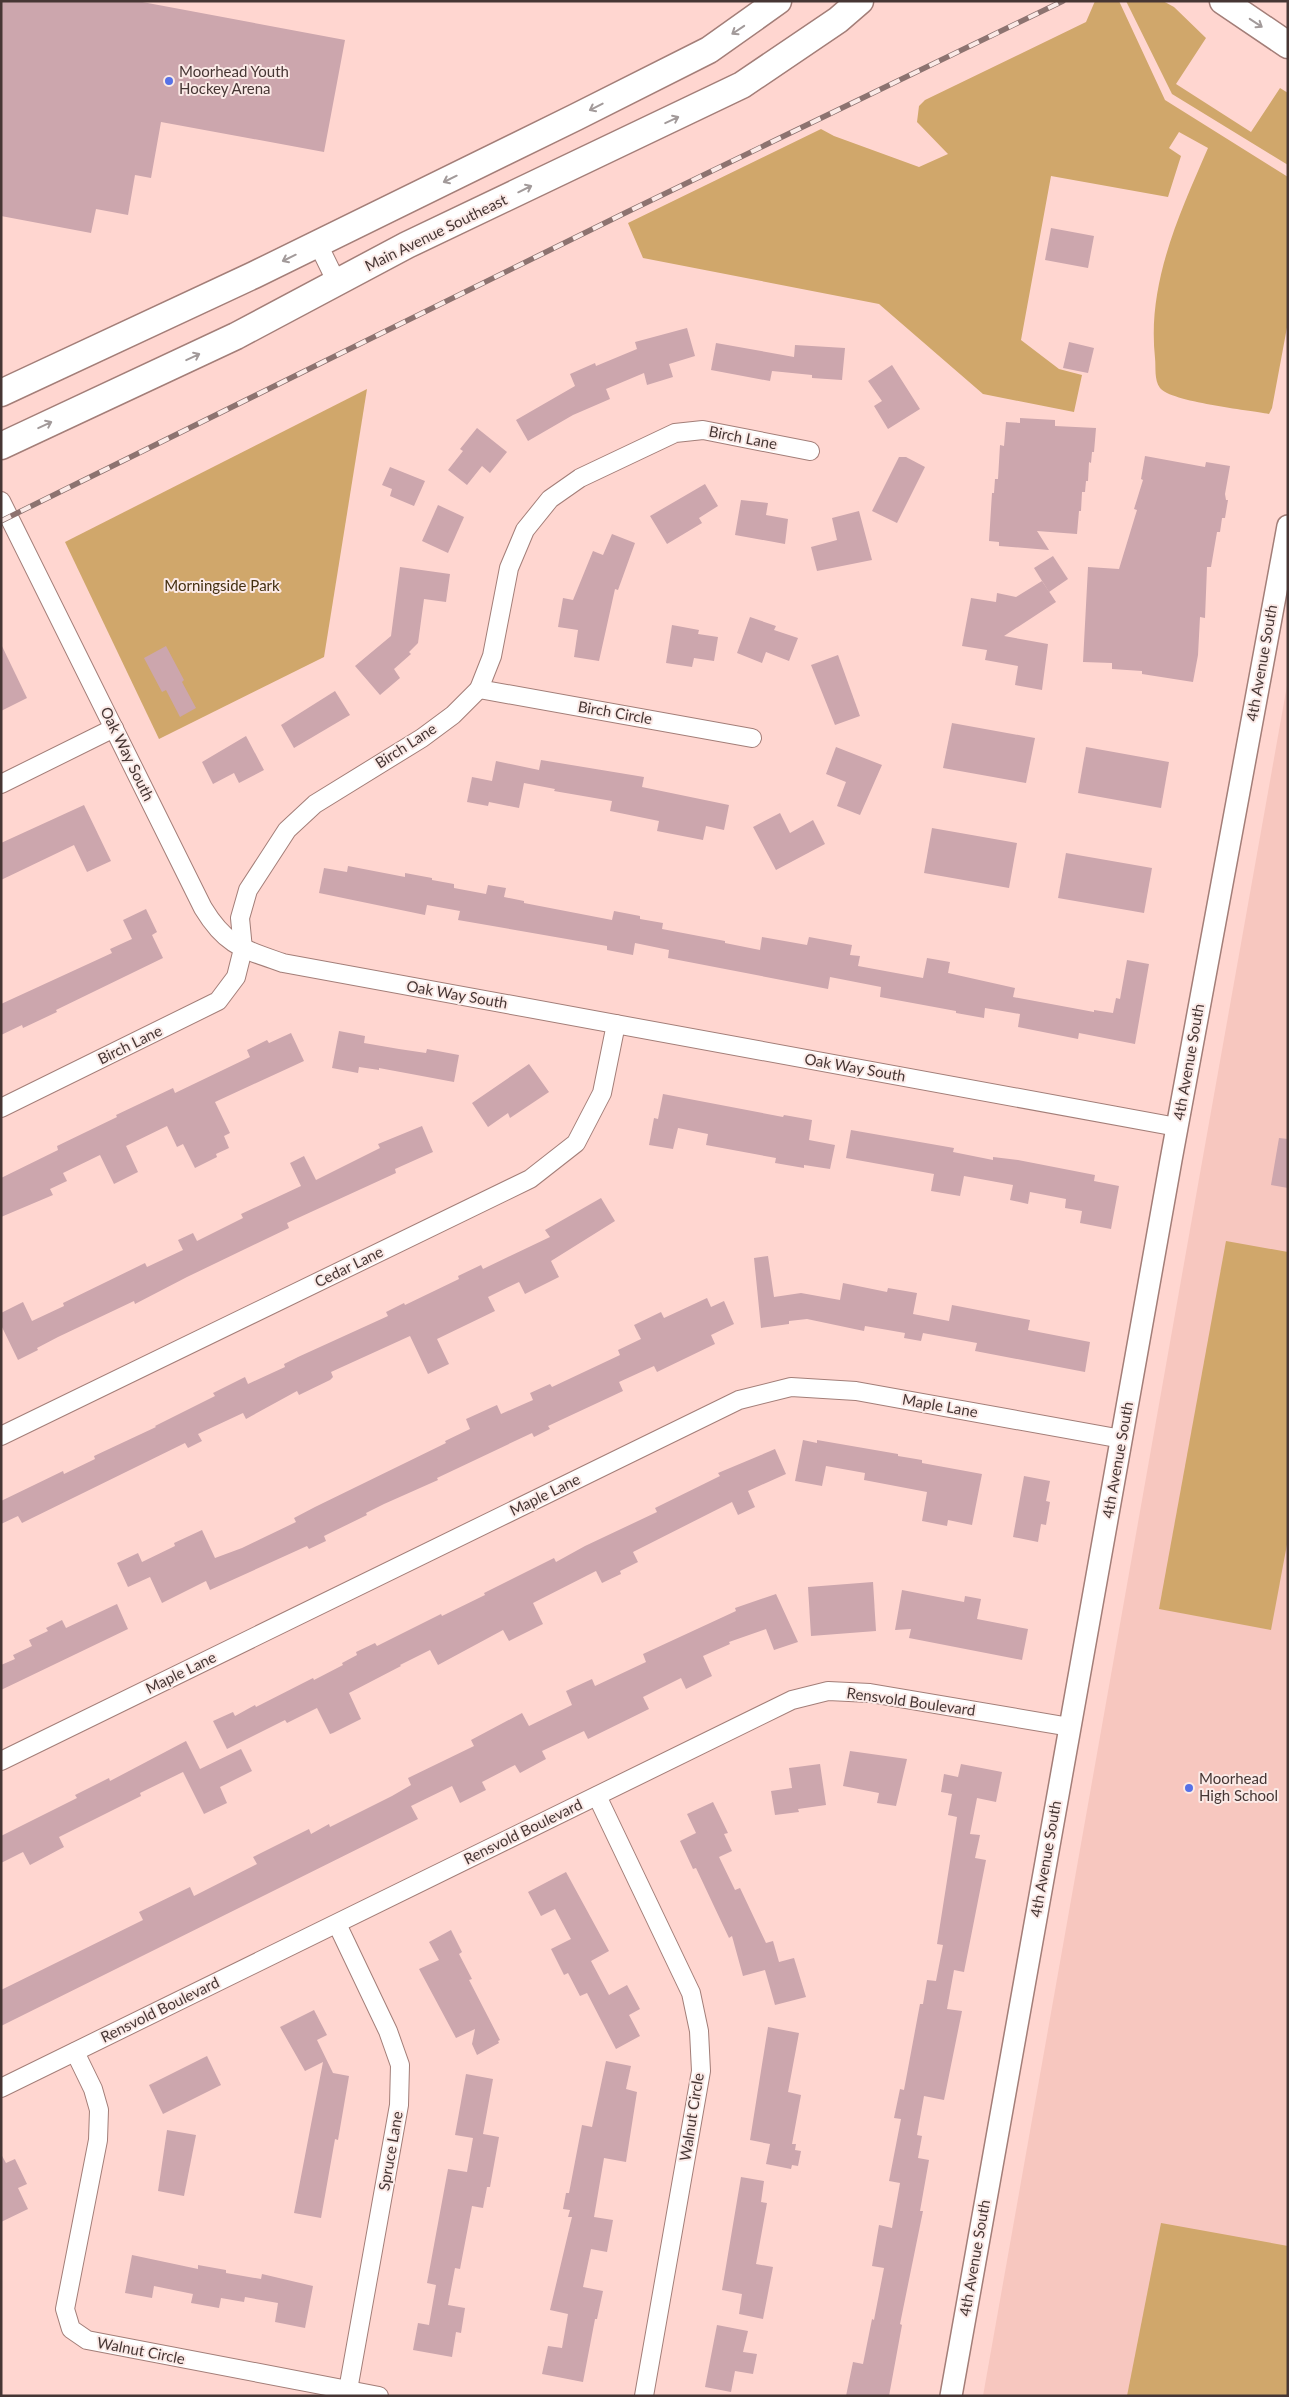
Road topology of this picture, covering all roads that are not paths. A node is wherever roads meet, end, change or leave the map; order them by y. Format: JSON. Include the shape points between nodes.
{"nodes":[{"id":1,"x":778,"y":1,"type":"edge"},
{"id":2,"x":860,"y":1,"type":"edge"},
{"id":3,"x":1223,"y":1,"type":"edge"},
{"id":4,"x":1288,"y":44,"type":"edge"},
{"id":5,"x":318,"y":244,"type":"junction"},
{"id":6,"x":337,"y":283,"type":"junction"},
{"id":7,"x":1,"y":394,"type":"edge"},
{"id":8,"x":1,"y":446,"type":"edge"},
{"id":9,"x":810,"y":451,"type":"dead end"},
{"id":10,"x":1,"y":501,"type":"edge"},
{"id":11,"x":1288,"y":526,"type":"edge"},
{"id":12,"x":479,"y":689,"type":"junction"},
{"id":13,"x":114,"y":728,"type":"junction"},
{"id":14,"x":752,"y":738,"type":"dead end"},
{"id":15,"x":1,"y":784,"type":"edge"},
{"id":16,"x":243,"y":950,"type":"junction"},
{"id":17,"x":616,"y":1024,"type":"junction"},
{"id":18,"x":1,"y":1108,"type":"edge"},
{"id":19,"x":1177,"y":1127,"type":"junction"},
{"id":20,"x":1,"y":1436,"type":"edge"},
{"id":21,"x":1122,"y":1439,"type":"junction"},
{"id":22,"x":1070,"y":1727,"type":"junction"},
{"id":23,"x":1,"y":1761,"type":"edge"},
{"id":24,"x":597,"y":1796,"type":"junction"},
{"id":25,"x":337,"y":1924,"type":"junction"},
{"id":26,"x":75,"y":2052,"type":"junction"},
{"id":27,"x":1,"y":2088,"type":"edge"},
{"id":28,"x":348,"y":2390,"type":"junction"},
{"id":29,"x":379,"y":2396,"type":"edge"},
{"id":30,"x":644,"y":2396,"type":"edge"},
{"id":31,"x":951,"y":2396,"type":"edge"}],
"edges":[{"from":1,"to":5,"type":"main road","one_way":true,"via":[[709,50]]},
{"from":6,"to":2,"type":"main road","name":"Main Avenue Southeast","one_way":true,"via":[[407,245],[742,85]]},
{"from":3,"to":4,"type":"main road","one_way":true},
{"from":5,"to":6,"type":"street"},
{"from":5,"to":7,"type":"main road","one_way":true},
{"from":8,"to":6,"type":"main road","name":"Main Avenue Southeast","one_way":true,"via":[[236,336]]},
{"from":9,"to":12,"type":"street","name":"Birch Lane","via":[[703,430],[675,433],[580,478],[550,499],[525,530],[509,568],[492,656]]},
{"from":10,"to":13,"type":"street","name":"Oak Way South"},
{"from":11,"to":19,"type":"street","name":"4th Avenue South"},
{"from":12,"to":14,"type":"street","name":"Birch Circle"},
{"from":12,"to":16,"type":"street","name":"Birch Lane","via":[[446,721],[315,804],[287,830],[248,890],[240,918]]},
{"from":13,"to":15,"type":"street"},
{"from":13,"to":16,"type":"street","name":"Oak Way South","via":[[203,908],[216,930]]},
{"from":16,"to":17,"type":"street","name":"Oak Way South","via":[[283,963]]},
{"from":16,"to":18,"type":"street","name":"Birch Lane","via":[[236,977],[218,1001]]},
{"from":17,"to":19,"type":"street","name":"Oak Way South"},
{"from":17,"to":20,"type":"street","name":"Cedar Lane","via":[[602,1093],[576,1143],[530,1179]]},
{"from":19,"to":21,"type":"street","name":"4th Avenue South"},
{"from":21,"to":22,"type":"street","name":"4th Avenue South"},
{"from":21,"to":23,"type":"street","name":"Maple Lane","via":[[856,1391],[791,1387],[739,1400]]},
{"from":22,"to":24,"type":"street","name":"Rensvold Boulevard","via":[[870,1693],[828,1691],[792,1700]]},
{"from":22,"to":31,"type":"street","name":"4th Avenue South"},
{"from":24,"to":25,"type":"street","name":"Rensvold Boulevard"},
{"from":24,"to":30,"type":"street","name":"Walnut Circle","via":[[690,1993],[698,2031],[701,2071]]},
{"from":25,"to":26,"type":"street","name":"Rensvold Boulevard"},
{"from":25,"to":28,"type":"street","name":"Spruce Lane","via":[[388,2031],[400,2065],[399,2105]]},
{"from":26,"to":27,"type":"street","name":"Rensvold Boulevard"},
{"from":26,"to":28,"type":"street","name":"Walnut Circle","via":[[99,2110],[98,2140],[65,2309],[71,2330],[87,2340]]},
{"from":28,"to":29,"type":"street","name":"Walnut Circle"}]}
